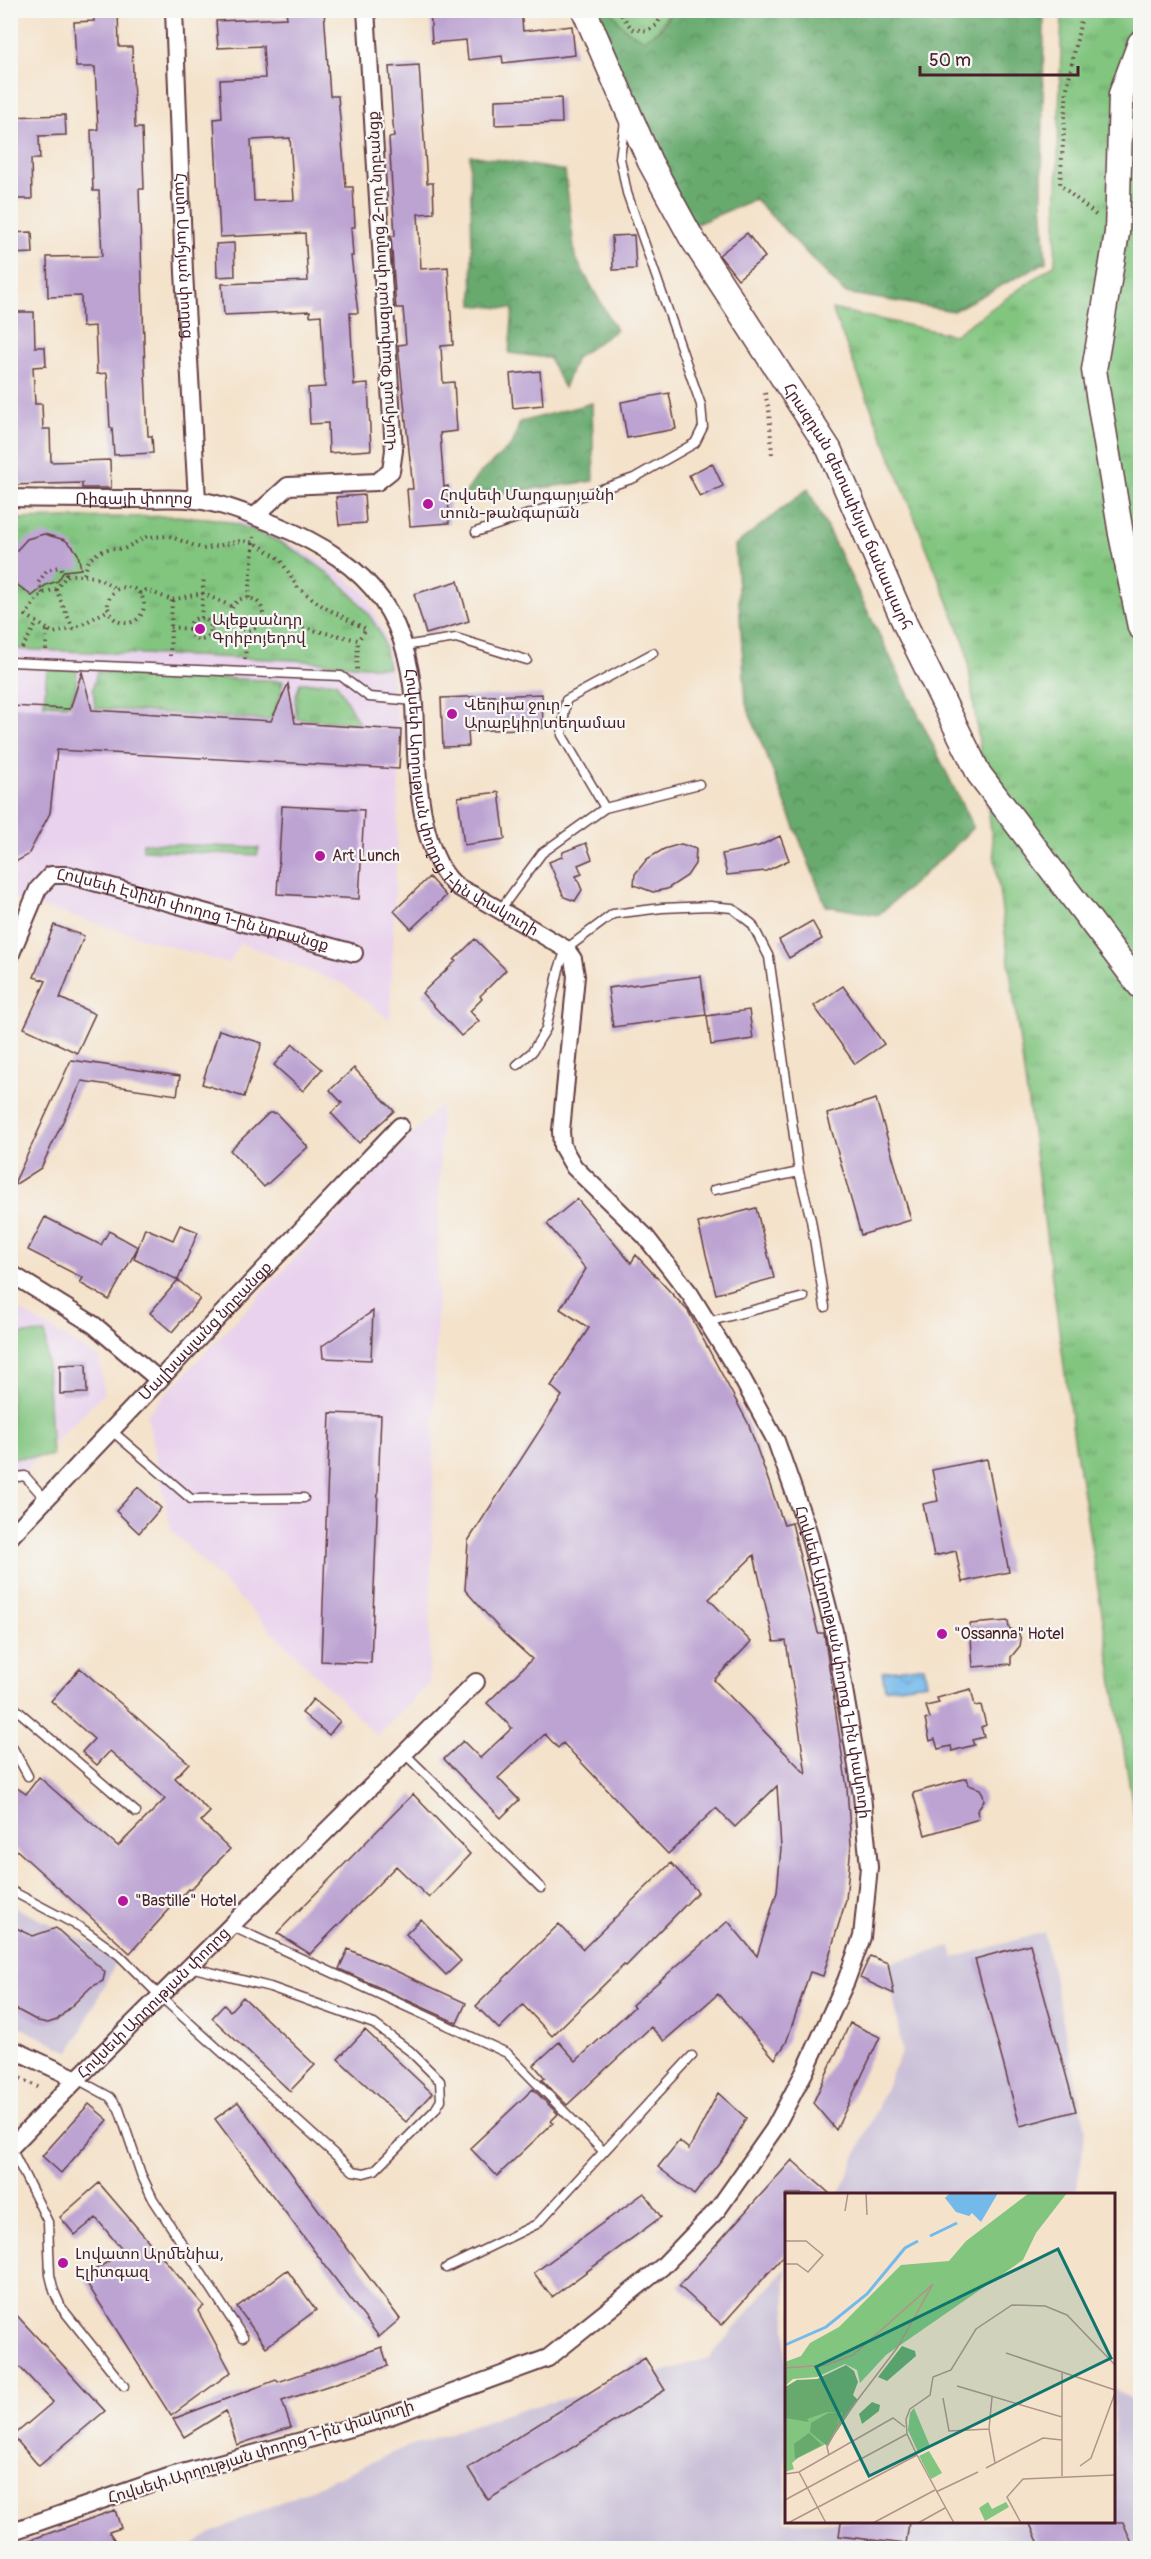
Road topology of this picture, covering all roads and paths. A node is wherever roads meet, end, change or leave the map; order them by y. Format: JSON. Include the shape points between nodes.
{"nodes":[{"id":1,"x":174,"y":10,"type":"edge"},
{"id":2,"x":366,"y":10,"type":"edge"},
{"id":3,"x":584,"y":10,"type":"edge"},
{"id":4,"x":618,"y":10,"type":"edge"},
{"id":5,"x":664,"y":10,"type":"edge"},
{"id":6,"x":1083,"y":10,"type":"edge"},
{"id":7,"x":1140,"y":43,"type":"edge"},
{"id":8,"x":627,"y":109,"type":"junction"},
{"id":9,"x":1117,"y":233,"type":"junction"},
{"id":10,"x":766,"y":355,"type":"junction"},
{"id":11,"x":772,"y":455,"type":"dead end"},
{"id":12,"x":10,"y":498,"type":"edge"},
{"id":13,"x":197,"y":500,"type":"junction"},
{"id":14,"x":255,"y":516,"type":"junction"},
{"id":15,"x":476,"y":532,"type":"dead end"},
{"id":16,"x":254,"y":537,"type":"dead end"},
{"id":17,"x":84,"y":574,"type":"junction"},
{"id":18,"x":67,"y":575,"type":"junction"},
{"id":19,"x":204,"y":576,"type":"dead end"},
{"id":20,"x":56,"y":589,"type":"junction"},
{"id":21,"x":117,"y":590,"type":"junction"},
{"id":22,"x":43,"y":593,"type":"junction"},
{"id":23,"x":202,"y":593,"type":"junction"},
{"id":24,"x":140,"y":594,"type":"junction"},
{"id":25,"x":249,"y":598,"type":"junction"},
{"id":26,"x":172,"y":600,"type":"junction"},
{"id":27,"x":233,"y":607,"type":"junction"},
{"id":28,"x":109,"y":610,"type":"junction"},
{"id":29,"x":201,"y":618,"type":"junction"},
{"id":30,"x":231,"y":619,"type":"junction"},
{"id":31,"x":262,"y":619,"type":"junction"},
{"id":32,"x":37,"y":623,"type":"junction"},
{"id":33,"x":170,"y":627,"type":"junction"},
{"id":34,"x":211,"y":627,"type":"junction"},
{"id":35,"x":1140,"y":627,"type":"edge"},
{"id":36,"x":73,"y":628,"type":"junction"},
{"id":37,"x":47,"y":629,"type":"junction"},
{"id":38,"x":190,"y":629,"type":"junction"},
{"id":39,"x":247,"y":630,"type":"junction"},
{"id":40,"x":358,"y":640,"type":"junction"},
{"id":41,"x":403,"y":646,"type":"junction"},
{"id":42,"x":653,"y":653,"type":"dead end"},
{"id":43,"x":527,"y":660,"type":"dead end"},
{"id":44,"x":13,"y":662,"type":"edge"},
{"id":45,"x":45,"y":663,"type":"junction"},
{"id":46,"x":170,"y":668,"type":"junction"},
{"id":47,"x":244,"y":671,"type":"junction"},
{"id":48,"x":356,"y":688,"type":"junction"},
{"id":49,"x":415,"y":701,"type":"junction"},
{"id":50,"x":699,"y":784,"type":"dead end"},
{"id":51,"x":605,"y":808,"type":"junction"},
{"id":52,"x":500,"y":910,"type":"junction"},
{"id":53,"x":566,"y":949,"type":"junction"},
{"id":54,"x":354,"y":953,"type":"dead end"},
{"id":55,"x":10,"y":956,"type":"edge"},
{"id":56,"x":1140,"y":986,"type":"edge"},
{"id":57,"x":517,"y":1065,"type":"dead end"},
{"id":58,"x":399,"y":1126,"type":"dead end"},
{"id":59,"x":799,"y":1172,"type":"junction"},
{"id":60,"x":714,"y":1190,"type":"dead end"},
{"id":61,"x":10,"y":1273,"type":"edge"},
{"id":62,"x":804,"y":1297,"type":"dead end"},
{"id":63,"x":825,"y":1307,"type":"dead end"},
{"id":64,"x":707,"y":1322,"type":"junction"},
{"id":65,"x":159,"y":1380,"type":"junction"},
{"id":66,"x":112,"y":1431,"type":"junction"},
{"id":67,"x":10,"y":1478,"type":"edge"},
{"id":68,"x":304,"y":1498,"type":"dead end"},
{"id":69,"x":46,"y":1500,"type":"junction"},
{"id":70,"x":10,"y":1537,"type":"edge"},
{"id":71,"x":476,"y":1682,"type":"dead end"},
{"id":72,"x":10,"y":1704,"type":"edge"},
{"id":73,"x":10,"y":1743,"type":"edge"},
{"id":74,"x":405,"y":1754,"type":"junction"},
{"id":75,"x":28,"y":1776,"type":"dead end"},
{"id":76,"x":136,"y":1812,"type":"dead end"},
{"id":77,"x":541,"y":1888,"type":"dead end"},
{"id":78,"x":10,"y":1890,"type":"edge"},
{"id":79,"x":231,"y":1926,"type":"junction"},
{"id":80,"x":190,"y":1967,"type":"junction"},
{"id":81,"x":161,"y":1997,"type":"junction"},
{"id":82,"x":10,"y":2048,"type":"edge"},
{"id":83,"x":692,"y":2056,"type":"dead end"},
{"id":84,"x":10,"y":2073,"type":"edge"},
{"id":85,"x":77,"y":2079,"type":"junction"},
{"id":86,"x":40,"y":2088,"type":"dead end"},
{"id":87,"x":10,"y":2148,"type":"edge"},
{"id":88,"x":603,"y":2151,"type":"junction"},
{"id":89,"x":446,"y":2268,"type":"dead end"},
{"id":90,"x":243,"y":2337,"type":"dead end"},
{"id":91,"x":124,"y":2386,"type":"dead end"},
{"id":92,"x":10,"y":2532,"type":"edge"}],
"edges":[{"from":1,"to":13,"type":"street","name":"Համո Սահյան փողոց"},
{"from":2,"to":14,"type":"street","name":"Վահրամ Փափազյան փողոց 2-րդ նրբանցք","via":[[394,450],[391,471],[377,482],[288,486]]},
{"from":3,"to":8,"type":"street","name":"Հրազդան գետափնյա ճանապարհ"},
{"from":4,"to":5,"type":"path","via":[[632,30],[646,31],[657,25]]},
{"from":6,"to":9,"type":"path","via":[[1067,88],[1060,185]]},
{"from":7,"to":9,"type":"street","via":[[1120,94]]},
{"from":8,"to":10,"type":"street","name":"Հրազդան գետափնյա ճանապարհ","via":[[650,162],[691,237]]},
{"from":8,"to":15,"type":"lane","via":[[620,158],[627,193],[701,405],[703,427],[695,442],[634,478]]},
{"from":9,"to":35,"type":"street","via":[[1094,370]]},
{"from":10,"to":11,"type":"path","via":[[763,387]]},
{"from":10,"to":56,"type":"street","name":"Հրազդան գետափնյա ճանապարհ","via":[[829,449],[905,624],[979,774]]},
{"from":12,"to":13,"type":"street","name":"Ռիգայի փողոց"},
{"from":13,"to":14,"type":"street","name":"Ռիգայի փողոց"},
{"from":14,"to":41,"type":"street","name":"Հովսեփ Արղության փողոց 1-ին փակուղի","via":[[330,552],[359,573],[379,593]]},
{"from":16,"to":25,"type":"path"},
{"from":17,"to":18,"type":"path"},
{"from":17,"to":21,"type":"path","via":[[106,581]]},
{"from":17,"to":40,"type":"path","bridge":true,"via":[[89,560],[99,552],[124,549],[146,537],[169,536],[203,549],[250,542],[280,559],[298,588],[366,629]]},
{"from":18,"to":20,"type":"path"},
{"from":18,"to":22,"type":"path","via":[[59,567],[47,570],[38,583]]},
{"from":19,"to":23,"type":"path"},
{"from":20,"to":22,"type":"path"},
{"from":20,"to":36,"type":"path"},
{"from":21,"to":24,"type":"path","via":[[127,587]]},
{"from":21,"to":28,"type":"path","via":[[110,599]]},
{"from":22,"to":32,"type":"path","via":[[26,615]]},
{"from":23,"to":26,"type":"path"},
{"from":23,"to":27,"type":"path"},
{"from":23,"to":29,"type":"path"},
{"from":24,"to":26,"type":"path","via":[[146,591]]},
{"from":24,"to":28,"type":"path","via":[[144,606],[134,621],[117,620]]},
{"from":25,"to":27,"type":"path","via":[[239,600]]},
{"from":25,"to":31,"type":"path","via":[[259,604]]},
{"from":26,"to":33,"type":"path"},
{"from":27,"to":30,"type":"path"},
{"from":28,"to":36,"type":"path"},
{"from":29,"to":34,"type":"path"},
{"from":29,"to":38,"type":"path","via":[[192,622]]},
{"from":30,"to":34,"type":"path"},
{"from":30,"to":39,"type":"path","via":[[237,627]]},
{"from":31,"to":39,"type":"path"},
{"from":31,"to":40,"type":"path"},
{"from":32,"to":37,"type":"path"},
{"from":32,"to":44,"type":"path"},
{"from":33,"to":38,"type":"path"},
{"from":33,"to":46,"type":"path"},
{"from":34,"to":38,"type":"path","via":[[208,637],[201,640],[194,638]]},
{"from":36,"to":37,"type":"path","via":[[53,633]]},
{"from":37,"to":45,"type":"path"},
{"from":39,"to":47,"type":"path"},
{"from":40,"to":48,"type":"path"},
{"from":41,"to":43,"type":"lane","via":[[456,638]]},
{"from":41,"to":49,"type":"street","name":"Հովսեփ Արղության փողոց 1-ին փակուղի","via":[[411,667]]},
{"from":42,"to":51,"type":"lane","via":[[566,700],[562,735]]},
{"from":44,"to":45,"type":"lane"},
{"from":45,"to":46,"type":"lane"},
{"from":46,"to":47,"type":"lane"},
{"from":47,"to":48,"type":"lane","via":[[341,676]]},
{"from":48,"to":49,"type":"lane","via":[[369,697]]},
{"from":49,"to":52,"type":"street","name":"Հովսեփ Արղության փողոց 1-ին փակուղի","via":[[416,765],[425,824],[435,855],[453,883]]},
{"from":50,"to":51,"type":"lane"},
{"from":51,"to":52,"type":"lane","via":[[542,853]]},
{"from":52,"to":53,"type":"street","name":"Հովսեփ Արղության փողոց 1-ին փակուղի"},
{"from":53,"to":57,"type":"lane","via":[[546,1029],[532,1052]]},
{"from":53,"to":59,"type":"lane","via":[[613,914],[662,908],[732,908],[752,924],[769,957]]},
{"from":53,"to":64,"type":"street","name":"Հովսեփ Արղության փողոց 1-ին փակուղի","via":[[573,959],[576,976],[562,1146],[574,1167],[645,1236]]},
{"from":54,"to":55,"type":"street","name":"Հովսեփ Էմինի փողոց 1-ին նրբանցք","via":[[68,875],[51,875],[38,889]]},
{"from":58,"to":65,"type":"street","name":"Մալխասյանց նրբանցք"},
{"from":59,"to":60,"type":"lane"},
{"from":59,"to":63,"type":"lane"},
{"from":61,"to":65,"type":"street","via":[[94,1325]]},
{"from":62,"to":64,"type":"lane"},
{"from":64,"to":92,"type":"street","name":"Հովսեփ Արղության փողոց 1-ին փակուղի","via":[[776,1442],[808,1531],[834,1631],[862,1795],[869,1867],[862,1937],[835,2007],[774,2129],[718,2209],[662,2267],[548,2358],[376,2421],[171,2476]]},
{"from":65,"to":66,"type":"street","name":"Մալխասյանց նրբանցք"},
{"from":66,"to":68,"type":"lane","via":[[191,1499]]},
{"from":66,"to":69,"type":"street","name":"Մալխասյանց նրբանցք"},
{"from":67,"to":69,"type":"lane","via":[[25,1476]]},
{"from":69,"to":70,"type":"street","name":"Մալխասյանց նրբանցք"},
{"from":71,"to":74,"type":"street","name":"Հովսեփ Արղության փողոց"},
{"from":72,"to":76,"type":"lane"},
{"from":73,"to":75,"type":"lane"},
{"from":74,"to":77,"type":"lane"},
{"from":74,"to":79,"type":"street","name":"Հովսեփ Արղության փողոց"},
{"from":78,"to":81,"type":"lane","via":[[100,1941]]},
{"from":79,"to":80,"type":"street","name":"Հովսեփ Արղության փողոց"},
{"from":79,"to":88,"type":"lane","via":[[507,2053]]},
{"from":80,"to":81,"type":"street","name":"Հովսեփ Արղության փողոց"},
{"from":80,"to":81,"type":"lane","via":[[270,1987],[374,2024],[398,2040],[440,2081],[441,2100],[375,2170],[359,2174]]},
{"from":81,"to":85,"type":"street","name":"Հովսեփ Արղության փողոց"},
{"from":82,"to":85,"type":"street"},
{"from":83,"to":88,"type":"lane"},
{"from":84,"to":86,"type":"path"},
{"from":85,"to":87,"type":"street","name":"Հովսեփ Արղության փողոց"},
{"from":85,"to":90,"type":"lane","via":[[110,2097],[119,2109],[153,2199]]},
{"from":87,"to":91,"type":"lane","via":[[48,2222],[54,2291],[66,2313]]},
{"from":88,"to":89,"type":"lane","via":[[537,2224]]}]}
